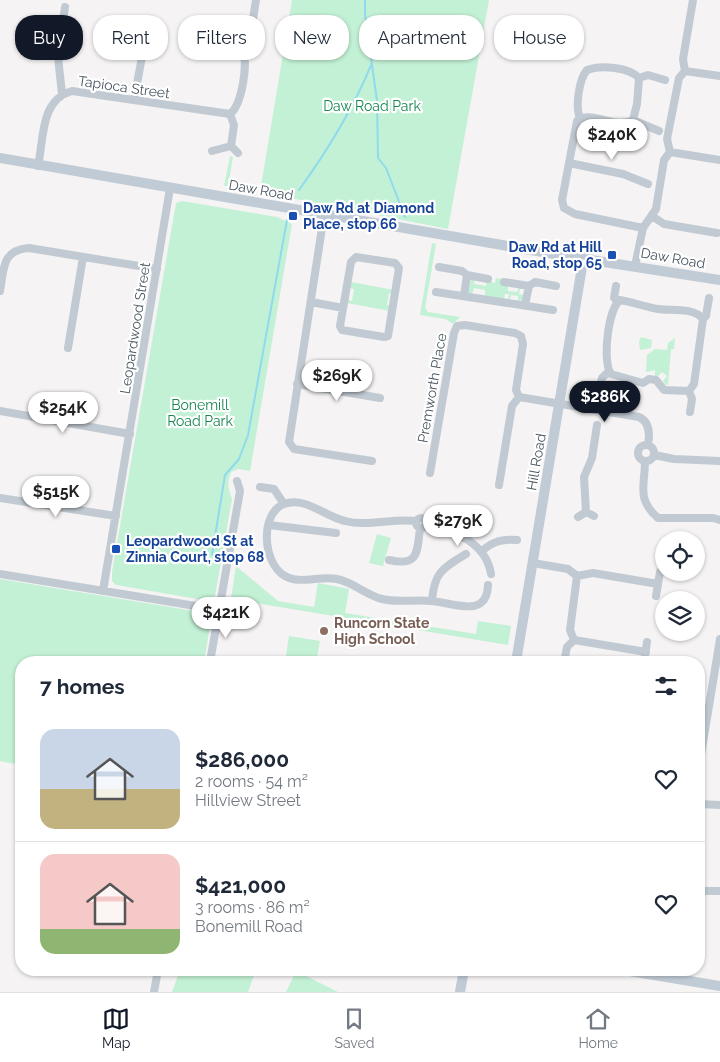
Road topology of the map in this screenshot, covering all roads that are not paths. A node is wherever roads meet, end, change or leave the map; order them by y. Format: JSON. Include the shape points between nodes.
{"nodes":[{"id":1,"x":256,"y":0,"type":"edge"},
{"id":2,"x":693,"y":0,"type":"edge"},
{"id":3,"x":65,"y":7,"type":"dead end"},
{"id":4,"x":254,"y":15,"type":"edge"},
{"id":5,"x":141,"y":60,"type":"edge"},
{"id":6,"x":246,"y":60,"type":"edge"},
{"id":7,"x":685,"y":71,"type":"junction"},
{"id":8,"x":720,"y":76,"type":"edge"},
{"id":9,"x":639,"y":78,"type":"junction"},
{"id":10,"x":665,"y":80,"type":"dead end"},
{"id":11,"x":62,"y":94,"type":"junction"},
{"id":12,"x":134,"y":100,"type":"junction"},
{"id":13,"x":230,"y":114,"type":"junction"},
{"id":14,"x":580,"y":118,"type":"junction"},
{"id":15,"x":633,"y":120,"type":"junction"},
{"id":16,"x":659,"y":132,"type":"dead end"},
{"id":17,"x":231,"y":146,"type":"junction"},
{"id":18,"x":212,"y":151,"type":"dead end"},
{"id":19,"x":670,"y":152,"type":"junction"},
{"id":20,"x":238,"y":153,"type":"dead end"},
{"id":21,"x":0,"y":158,"type":"edge"},
{"id":22,"x":720,"y":160,"type":"edge"},
{"id":23,"x":569,"y":163,"type":"junction"},
{"id":24,"x":38,"y":166,"type":"junction"},
{"id":25,"x":648,"y":184,"type":"dead end"},
{"id":26,"x":170,"y":188,"type":"junction"},
{"id":27,"x":324,"y":215,"type":"junction"},
{"id":28,"x":652,"y":216,"type":"junction"},
{"id":29,"x":643,"y":228,"type":"junction"},
{"id":30,"x":717,"y":233,"type":"dead end"},
{"id":31,"x":83,"y":257,"type":"junction"},
{"id":32,"x":580,"y":263,"type":"junction"},
{"id":33,"x":635,"y":266,"type":"junction"},
{"id":34,"x":439,"y":267,"type":"dead end"},
{"id":35,"x":157,"y":269,"type":"junction"},
{"id":36,"x":1,"y":275,"type":"edge"},
{"id":37,"x":467,"y":275,"type":"junction"},
{"id":38,"x":488,"y":279,"type":"dead end"},
{"id":39,"x":720,"y":280,"type":"edge"},
{"id":40,"x":504,"y":282,"type":"dead end"},
{"id":41,"x":529,"y":286,"type":"junction"},
{"id":42,"x":556,"y":286,"type":"dead end"},
{"id":43,"x":616,"y":286,"type":"dead end"},
{"id":44,"x":0,"y":291,"type":"edge"},
{"id":45,"x":436,"y":292,"type":"dead end"},
{"id":46,"x":464,"y":296,"type":"junction"},
{"id":47,"x":709,"y":298,"type":"dead end"},
{"id":48,"x":311,"y":302,"type":"junction"},
{"id":49,"x":618,"y":302,"type":"junction"},
{"id":50,"x":525,"y":306,"type":"junction"},
{"id":51,"x":343,"y":308,"type":"junction"},
{"id":52,"x":553,"y":310,"type":"dead end"},
{"id":53,"x":703,"y":319,"type":"junction"},
{"id":54,"x":68,"y":348,"type":"dead end"},
{"id":55,"x":609,"y":371,"type":"junction"},
{"id":56,"x":297,"y":384,"type":"junction"},
{"id":57,"x":599,"y":389,"type":"dead end"},
{"id":58,"x":689,"y":391,"type":"junction"},
{"id":59,"x":519,"y":397,"type":"junction"},
{"id":60,"x":380,"y":398,"type":"dead end"},
{"id":61,"x":560,"y":404,"type":"junction"},
{"id":62,"x":0,"y":411,"type":"edge"},
{"id":63,"x":690,"y":412,"type":"dead end"},
{"id":64,"x":597,"y":425,"type":"dead end"},
{"id":65,"x":130,"y":434,"type":"junction"},
{"id":66,"x":648,"y":445,"type":"junction"},
{"id":67,"x":654,"y":455,"type":"junction"},
{"id":68,"x":372,"y":461,"type":"dead end"},
{"id":69,"x":645,"y":461,"type":"junction"},
{"id":70,"x":720,"y":461,"type":"edge"},
{"id":71,"x":430,"y":473,"type":"dead end"},
{"id":72,"x":237,"y":481,"type":"dead end"},
{"id":73,"x":499,"y":485,"type":"dead end"},
{"id":74,"x":260,"y":487,"type":"dead end"},
{"id":75,"x":0,"y":498,"type":"edge"},
{"id":76,"x":284,"y":504,"type":"junction"},
{"id":77,"x":586,"y":512,"type":"junction"},
{"id":78,"x":116,"y":516,"type":"junction"},
{"id":79,"x":594,"y":516,"type":"dead end"},
{"id":80,"x":578,"y":517,"type":"dead end"},
{"id":81,"x":720,"y":520,"type":"edge"},
{"id":82,"x":421,"y":524,"type":"junction"},
{"id":83,"x":269,"y":525,"type":"junction"},
{"id":84,"x":336,"y":533,"type":"dead end"},
{"id":85,"x":517,"y":540,"type":"dead end"},
{"id":86,"x":482,"y":552,"type":"junction"},
{"id":87,"x":466,"y":554,"type":"dead end"},
{"id":88,"x":389,"y":560,"type":"dead end"},
{"id":89,"x":533,"y":563,"type":"junction"},
{"id":90,"x":0,"y":574,"type":"edge"},
{"id":91,"x":491,"y":574,"type":"dead end"},
{"id":92,"x":577,"y":576,"type":"junction"},
{"id":93,"x":658,"y":581,"type":"edge"},
{"id":94,"x":488,"y":584,"type":"dead end"},
{"id":95,"x":658,"y":584,"type":"junction"},
{"id":96,"x":103,"y":591,"type":"junction"},
{"id":97,"x":657,"y":591,"type":"edge"},
{"id":98,"x":432,"y":601,"type":"junction"},
{"id":99,"x":220,"y":610,"type":"junction"},
{"id":100,"x":574,"y":640,"type":"junction"},
{"id":101,"x":720,"y":640,"type":"edge"},
{"id":102,"x":647,"y":642,"type":"dead end"},
{"id":103,"x":646,"y":652,"type":"junction"},
{"id":104,"x":211,"y":656,"type":"edge"},
{"id":105,"x":517,"y":656,"type":"edge"},
{"id":106,"x":565,"y":656,"type":"edge"},
{"id":107,"x":645,"y":656,"type":"edge"},
{"id":108,"x":705,"y":712,"type":"edge"},
{"id":109,"x":705,"y":804,"type":"edge"},
{"id":110,"x":720,"y":805,"type":"edge"},
{"id":111,"x":705,"y":891,"type":"edge"},
{"id":112,"x":720,"y":891,"type":"edge"},
{"id":113,"x":157,"y":976,"type":"edge"},
{"id":114,"x":463,"y":976,"type":"edge"},
{"id":115,"x":660,"y":976,"type":"edge"},
{"id":116,"x":720,"y":986,"type":"edge"},
{"id":117,"x":154,"y":992,"type":"edge"},
{"id":118,"x":460,"y":992,"type":"edge"}],
"edges":[{"from":1,"to":4,"type":"street"},
{"from":2,"to":7,"type":"street","via":[[683,59]]},
{"from":3,"to":11,"type":"street","via":[[58,57]]},
{"from":5,"to":12,"type":"street"},
{"from":6,"to":13,"type":"street","via":[[238,104]]},
{"from":7,"to":8,"type":"street"},
{"from":7,"to":19,"type":"street","via":[[678,78],[667,139]]},
{"from":9,"to":10,"type":"street","via":[[651,75]]},
{"from":9,"to":14,"type":"street","via":[[623,70],[587,70],[578,108]]},
{"from":9,"to":15,"type":"street"},
{"from":11,"to":12,"type":"street","name":"Tapioca Street","via":[[85,92]]},
{"from":11,"to":24,"type":"street","name":"Tapioca Street","via":[[50,106]]},
{"from":12,"to":13,"type":"street","name":"Tapioca Street"},
{"from":13,"to":17,"type":"street","via":[[234,125]]},
{"from":14,"to":15,"type":"street","via":[[622,124]]},
{"from":14,"to":23,"type":"street","via":[[574,126]]},
{"from":15,"to":16,"type":"street"},
{"from":17,"to":18,"type":"street"},
{"from":17,"to":20,"type":"street"},
{"from":19,"to":22,"type":"street"},
{"from":19,"to":28,"type":"street","via":[[664,160]]},
{"from":21,"to":24,"type":"street","name":"Daw Road"},
{"from":23,"to":25,"type":"street","via":[[623,174]]},
{"from":23,"to":29,"type":"street","via":[[562,200],[566,210]]},
{"from":24,"to":26,"type":"street","name":"Daw Road"},
{"from":26,"to":27,"type":"street","name":"Daw Road"},
{"from":26,"to":35,"type":"street","name":"Leopardwood Street"},
{"from":27,"to":32,"type":"street","name":"Daw Road"},
{"from":27,"to":48,"type":"street"},
{"from":28,"to":29,"type":"street"},
{"from":28,"to":30,"type":"street","via":[[664,224]]},
{"from":29,"to":33,"type":"street"},
{"from":31,"to":35,"type":"street"},
{"from":31,"to":36,"type":"street","via":[[18,249],[6,259]]},
{"from":31,"to":54,"type":"street"},
{"from":32,"to":33,"type":"street","name":"Daw Road","via":[[588,266],[591,260]]},
{"from":32,"to":61,"type":"street","name":"Hill Road"},
{"from":33,"to":39,"type":"street","name":"Daw Road"},
{"from":34,"to":37,"type":"street"},
{"from":35,"to":65,"type":"street","name":"Leopardwood Street"},
{"from":36,"to":44,"type":"street"},
{"from":37,"to":38,"type":"street"},
{"from":37,"to":46,"type":"street"},
{"from":40,"to":41,"type":"street"},
{"from":41,"to":42,"type":"street","via":[[535,282]]},
{"from":41,"to":50,"type":"street"},
{"from":43,"to":49,"type":"street","via":[[614,298]]},
{"from":45,"to":46,"type":"street"},
{"from":46,"to":50,"type":"street"},
{"from":47,"to":53,"type":"street"},
{"from":48,"to":51,"type":"street"},
{"from":48,"to":56,"type":"street"},
{"from":49,"to":53,"type":"street","via":[[624,300],[657,309],[692,312]]},
{"from":49,"to":55,"type":"street","via":[[609,326],[606,364]]},
{"from":50,"to":52,"type":"street"},
{"from":51,"to":51,"type":"street","via":[[353,258],[398,265],[388,336],[342,330]]},
{"from":53,"to":58,"type":"street","via":[[694,384]]},
{"from":55,"to":57,"type":"street","via":[[602,378]]},
{"from":55,"to":58,"type":"street","via":[[615,376],[643,383],[656,380],[664,390]]},
{"from":56,"to":60,"type":"street"},
{"from":56,"to":68,"type":"street","via":[[288,437],[294,449]]},
{"from":58,"to":63,"type":"street","via":[[692,399]]},
{"from":59,"to":61,"type":"street"},
{"from":59,"to":71,"type":"street","name":"Premworth Place","via":[[516,390],[523,344],[521,336],[457,326]]},
{"from":59,"to":73,"type":"street","via":[[512,406]]},
{"from":61,"to":66,"type":"street","via":[[639,417],[647,424]]},
{"from":61,"to":89,"type":"street","name":"Hill Road"},
{"from":62,"to":65,"type":"street"},
{"from":64,"to":77,"type":"street","via":[[592,458],[584,476]]},
{"from":65,"to":78,"type":"street","name":"Leopardwood Street"},
{"from":66,"to":67,"type":"street"},
{"from":66,"to":69,"type":"street","via":[[641,446],[639,450],[640,458]]},
{"from":67,"to":69,"type":"street"},
{"from":67,"to":70,"type":"street"},
{"from":69,"to":81,"type":"street","via":[[643,497],[658,518]]},
{"from":72,"to":99,"type":"street","via":[[240,491]]},
{"from":74,"to":76,"type":"street","via":[[274,489]]},
{"from":75,"to":78,"type":"street"},
{"from":76,"to":82,"type":"street","via":[[311,506],[344,521],[360,523],[391,519]]},
{"from":76,"to":83,"type":"street","via":[[274,513]]},
{"from":77,"to":79,"type":"street"},
{"from":77,"to":80,"type":"street"},
{"from":78,"to":96,"type":"street","name":"Leopardwood Street"},
{"from":82,"to":86,"type":"street","via":[[457,534]]},
{"from":82,"to":88,"type":"street","via":[[416,553],[410,561],[404,564]]},
{"from":83,"to":84,"type":"street"},
{"from":83,"to":98,"type":"street","via":[[267,546],[270,558],[284,575],[292,579],[338,579],[381,599]]},
{"from":85,"to":86,"type":"street","via":[[492,543]]},
{"from":86,"to":91,"type":"street"},
{"from":87,"to":98,"type":"street","via":[[438,573]]},
{"from":89,"to":92,"type":"street","via":[[568,569]]},
{"from":89,"to":105,"type":"street","name":"Hill Road"},
{"from":90,"to":96,"type":"street"},
{"from":92,"to":95,"type":"street","via":[[593,573]]},
{"from":92,"to":100,"type":"street","via":[[570,630]]},
{"from":93,"to":95,"type":"street"},
{"from":94,"to":98,"type":"street","via":[[485,598],[468,608]]},
{"from":95,"to":97,"type":"street"},
{"from":96,"to":99,"type":"street"},
{"from":99,"to":104,"type":"street"},
{"from":100,"to":103,"type":"street"},
{"from":100,"to":106,"type":"street","via":[[567,647]]},
{"from":101,"to":108,"type":"street"},
{"from":102,"to":103,"type":"street"},
{"from":103,"to":107,"type":"street"},
{"from":109,"to":110,"type":"street"},
{"from":111,"to":112,"type":"street"},
{"from":113,"to":117,"type":"street"},
{"from":114,"to":118,"type":"street"},
{"from":115,"to":116,"type":"street"}]}
